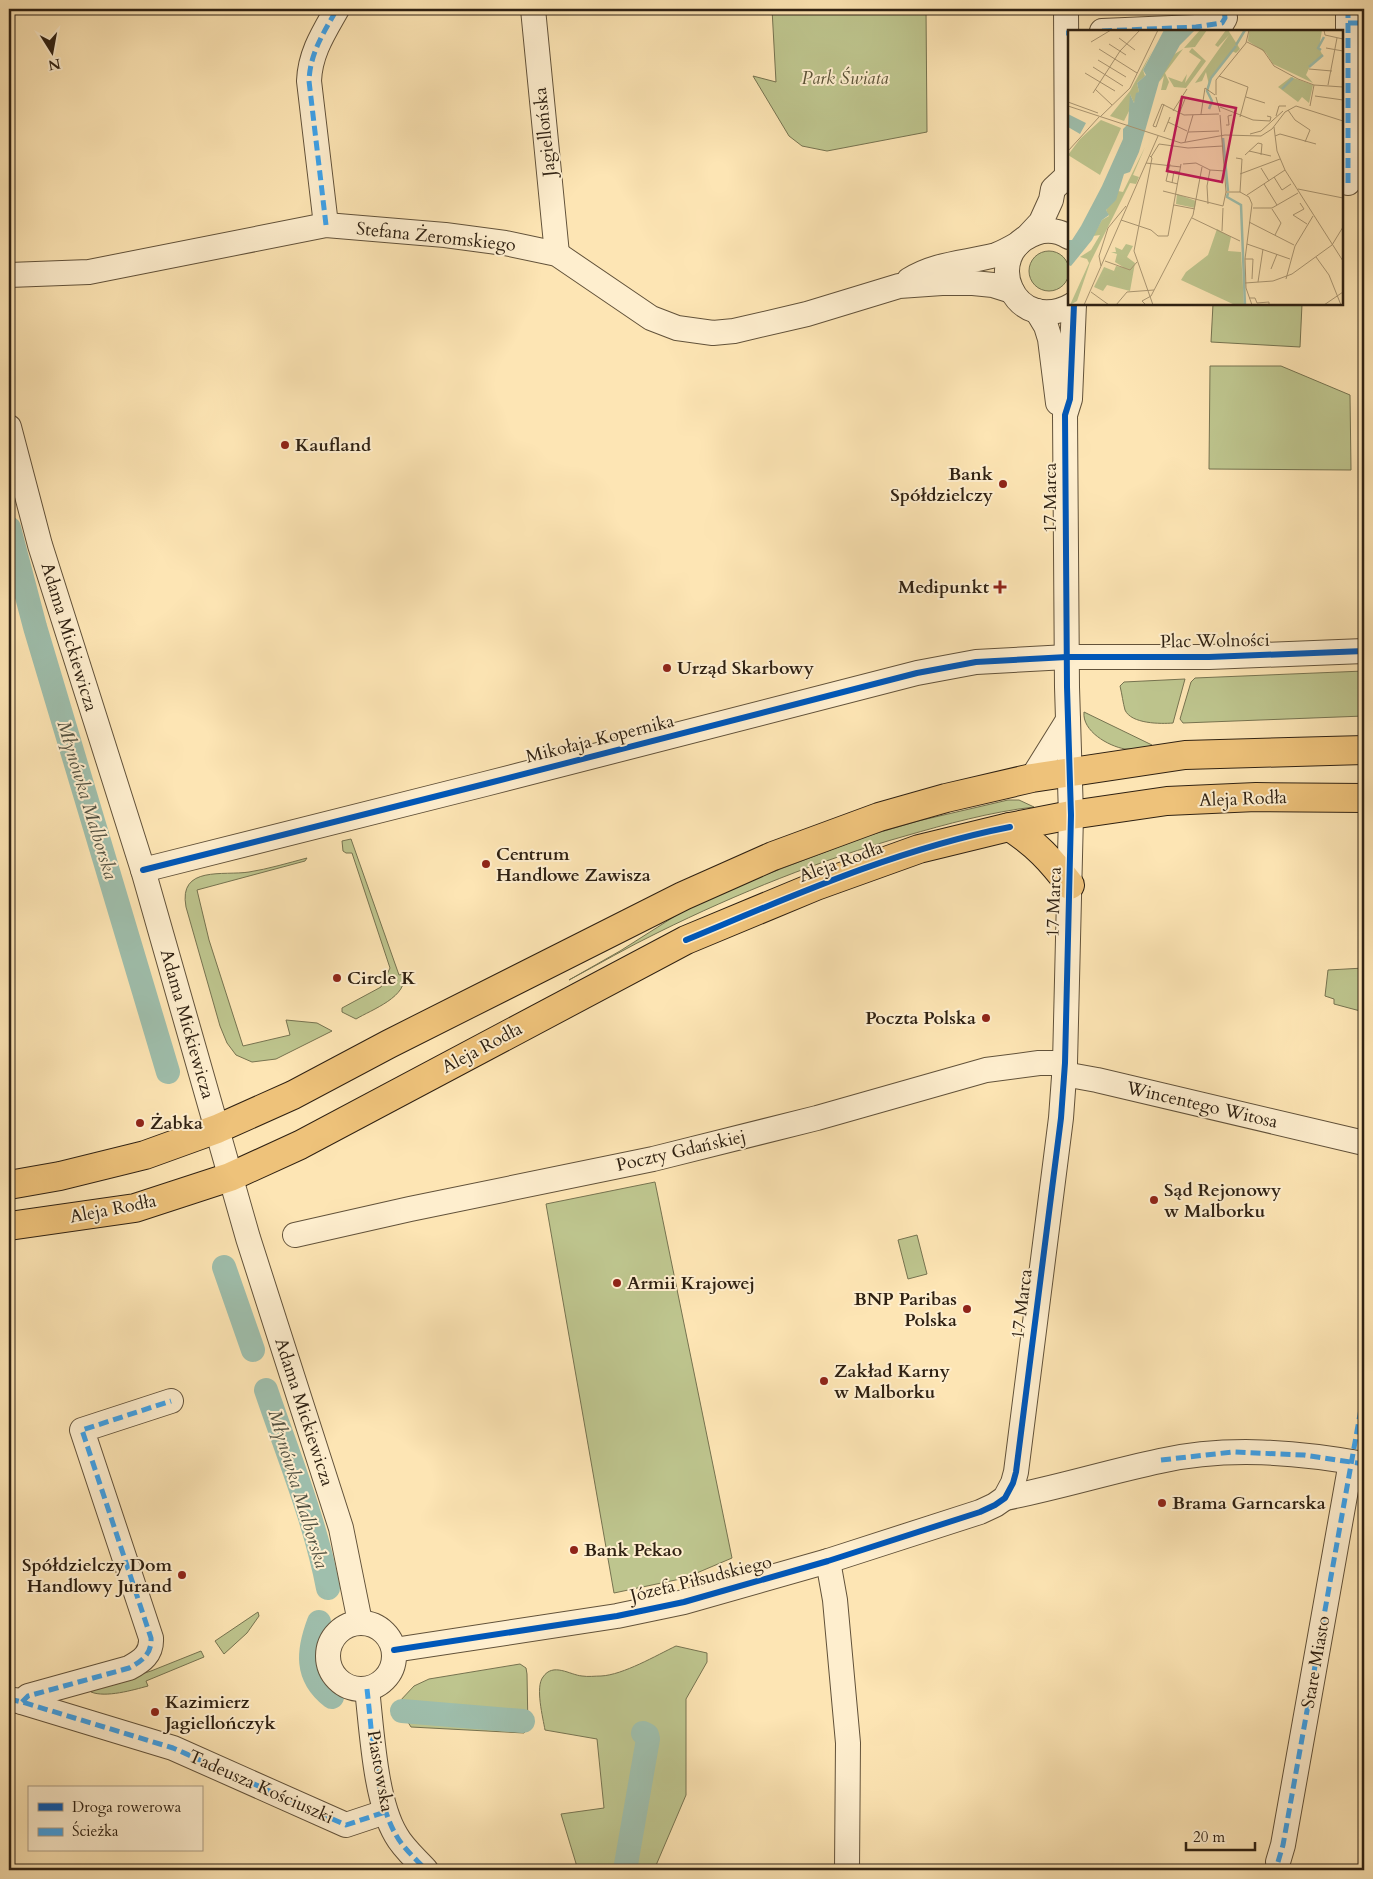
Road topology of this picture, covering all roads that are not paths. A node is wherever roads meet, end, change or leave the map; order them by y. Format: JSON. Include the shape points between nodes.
{"nodes":[{"id":1,"x":337,"y":9,"type":"edge"},
{"id":2,"x":533,"y":9,"type":"edge"},
{"id":3,"x":1066,"y":9,"type":"edge"},
{"id":4,"x":1224,"y":13,"type":"edge"},
{"id":5,"x":1354,"y":18,"type":"edge"},
{"id":6,"x":1126,"y":30,"type":"edge"},
{"id":7,"x":1068,"y":33,"type":"edge"},
{"id":8,"x":1068,"y":178,"type":"edge"},
{"id":9,"x":1351,"y":182,"type":"edge"},
{"id":10,"x":326,"y":226,"type":"junction"},
{"id":11,"x":1068,"y":237,"type":"edge"},
{"id":12,"x":1023,"y":240,"type":"junction"},
{"id":13,"x":557,"y":254,"type":"junction"},
{"id":14,"x":9,"y":275,"type":"edge"},
{"id":15,"x":899,"y":286,"type":"junction"},
{"id":16,"x":1012,"y":292,"type":"junction"},
{"id":17,"x":1072,"y":305,"type":"edge"},
{"id":18,"x":1074,"y":305,"type":"edge"},
{"id":19,"x":1037,"y":311,"type":"junction"},
{"id":20,"x":1065,"y":415,"type":"junction"},
{"id":21,"x":9,"y":427,"type":"edge"},
{"id":22,"x":1364,"y":651,"type":"edge"},
{"id":23,"x":1067,"y":657,"type":"junction"},
{"id":24,"x":1068,"y":720,"type":"junction"},
{"id":25,"x":1364,"y":750,"type":"edge"},
{"id":26,"x":1069,"y":772,"type":"junction"},
{"id":27,"x":1032,"y":778,"type":"junction"},
{"id":28,"x":1364,"y":798,"type":"edge"},
{"id":29,"x":1071,"y":815,"type":"junction"},
{"id":30,"x":1010,"y":827,"type":"junction"},
{"id":31,"x":143,"y":870,"type":"junction"},
{"id":32,"x":1070,"y":885,"type":"junction"},
{"id":33,"x":1065,"y":1069,"type":"junction"},
{"id":34,"x":216,"y":1129,"type":"junction"},
{"id":35,"x":1364,"y":1143,"type":"edge"},
{"id":36,"x":230,"y":1178,"type":"junction"},
{"id":37,"x":9,"y":1185,"type":"edge"},
{"id":38,"x":9,"y":1226,"type":"edge"},
{"id":39,"x":296,"y":1235,"type":"dead end"},
{"id":40,"x":171,"y":1401,"type":"dead end"},
{"id":41,"x":1358,"y":1463,"type":"edge"},
{"id":42,"x":1005,"y":1498,"type":"junction"},
{"id":43,"x":828,"y":1561,"type":"junction"},
{"id":44,"x":360,"y":1622,"type":"junction"},
{"id":45,"x":394,"y":1650,"type":"junction"},
{"id":46,"x":367,"y":1689,"type":"junction"},
{"id":47,"x":15,"y":1700,"type":"edge"},
{"id":48,"x":385,"y":1812,"type":"junction"},
{"id":49,"x":1278,"y":1862,"type":"dead end"},
{"id":50,"x":426,"y":1870,"type":"edge"},
{"id":51,"x":847,"y":1870,"type":"edge"}],
"edges":[{"from":1,"to":10,"type":"street","via":[[317,44],[310,69]]},
{"from":2,"to":13,"type":"street","name":"Jagiellońska"},
{"from":3,"to":7,"type":"street"},
{"from":4,"to":6,"type":"street","via":[[1222,23]]},
{"from":5,"to":9,"type":"street"},
{"from":7,"to":8,"type":"street"},
{"from":8,"to":12,"type":"street","via":[[1053,189],[1041,222]]},
{"from":10,"to":13,"type":"street","name":"Stefana Żeromskiego","via":[[445,235]]},
{"from":10,"to":14,"type":"street","name":"Stefana Żeromskiego","via":[[89,272]]},
{"from":11,"to":12,"type":"street","via":[[1055,231],[1041,231]]},
{"from":12,"to":15,"type":"street","name":"Stefana Żeromskiego","via":[[998,254],[922,272]]},
{"from":12,"to":16,"type":"street","via":[[1010,255],[1007,267]]},
{"from":13,"to":15,"type":"street","name":"Stefana Żeromskiego","via":[[651,318],[677,328],[713,333],[807,314]]},
{"from":15,"to":16,"type":"street","name":"Stefana Żeromskiego","via":[[993,285]]},
{"from":16,"to":19,"type":"street","via":[[1027,307]]},
{"from":17,"to":19,"type":"street","via":[[1050,313]]},
{"from":18,"to":20,"type":"street","name":"17 Marca","via":[[1070,399]]},
{"from":19,"to":20,"type":"street","name":"17 Marca","via":[[1050,339],[1058,403]]},
{"from":20,"to":23,"type":"street","name":"17 Marca"},
{"from":21,"to":31,"type":"street","name":"Adama Mickiewicza","via":[[40,545]]},
{"from":22,"to":23,"type":"street","name":"Plac Wolności"},
{"from":23,"to":24,"type":"street","name":"17 Marca"},
{"from":23,"to":31,"type":"street","name":"Mikołaja Kopernika","via":[[976,662],[916,673]]},
{"from":24,"to":26,"type":"street","name":"17 Marca"},
{"from":24,"to":27,"type":"street"},
{"from":25,"to":26,"type":"main road","name":"Aleja Rodła","via":[[1185,755]]},
{"from":26,"to":27,"type":"main road","name":"Aleja Rodła"},
{"from":26,"to":29,"type":"street","name":"17 Marca"},
{"from":27,"to":34,"type":"main road","name":"Aleja Rodła","via":[[879,818],[773,856],[683,896],[292,1096]]},
{"from":28,"to":29,"type":"main road","name":"Aleja Rodła","via":[[1256,797],[1167,801]]},
{"from":29,"to":30,"type":"main road","name":"Aleja Rodła"},
{"from":29,"to":32,"type":"street","name":"17 Marca"},
{"from":30,"to":32,"type":"main road","via":[[1053,862]]},
{"from":30,"to":36,"type":"main road","name":"Aleja Rodła","via":[[919,849],[816,886],[686,940],[300,1145]]},
{"from":31,"to":34,"type":"street","name":"Adama Mickiewicza"},
{"from":32,"to":33,"type":"street","name":"17 Marca"},
{"from":33,"to":35,"type":"street","name":"Wincentego Witosa","via":[[1097,1080]]},
{"from":33,"to":39,"type":"street","name":"Poczty Gdańskiej","via":[[1039,1063],[986,1070],[817,1118],[653,1159]]},
{"from":33,"to":42,"type":"street","name":"17 Marca","via":[[1016,1472]]},
{"from":34,"to":36,"type":"street","name":"Adama Mickiewicza"},
{"from":34,"to":37,"type":"main road","name":"Aleja Rodła","via":[[145,1155]]},
{"from":36,"to":38,"type":"main road","name":"Aleja Rodła","via":[[135,1208]]},
{"from":36,"to":44,"type":"street","name":"Adama Mickiewicza","via":[[341,1528]]},
{"from":40,"to":47,"type":"street","name":"Tadeusza Kościuszki","via":[[82,1430],[151,1638],[150,1648],[141,1661],[129,1668]]},
{"from":41,"to":42,"type":"street","name":"Stare Miasto","via":[[1233,1452],[1161,1460]]},
{"from":41,"to":49,"type":"street","name":"Stare Miasto"},
{"from":42,"to":43,"type":"street","name":"Józefa Piłsudskiego","via":[[980,1512]]},
{"from":43,"to":45,"type":"street","name":"Józefa Piłsudskiego","via":[[684,1602],[617,1616]]},
{"from":43,"to":51,"type":"street","via":[[835,1600],[848,1743]]},
{"from":44,"to":45,"type":"street","via":[[384,1632]]},
{"from":44,"to":46,"type":"street","via":[[338,1632],[328,1650],[328,1660],[336,1678],[344,1685]]},
{"from":45,"to":46,"type":"street","via":[[394,1664],[388,1676],[377,1686]]},
{"from":46,"to":48,"type":"street","name":"Piastowska"},
{"from":47,"to":48,"type":"street","name":"Tadeusza Kościuszki","via":[[173,1748],[346,1825]]},
{"from":48,"to":50,"type":"street","name":"Piastowska","via":[[398,1838]]}]}
